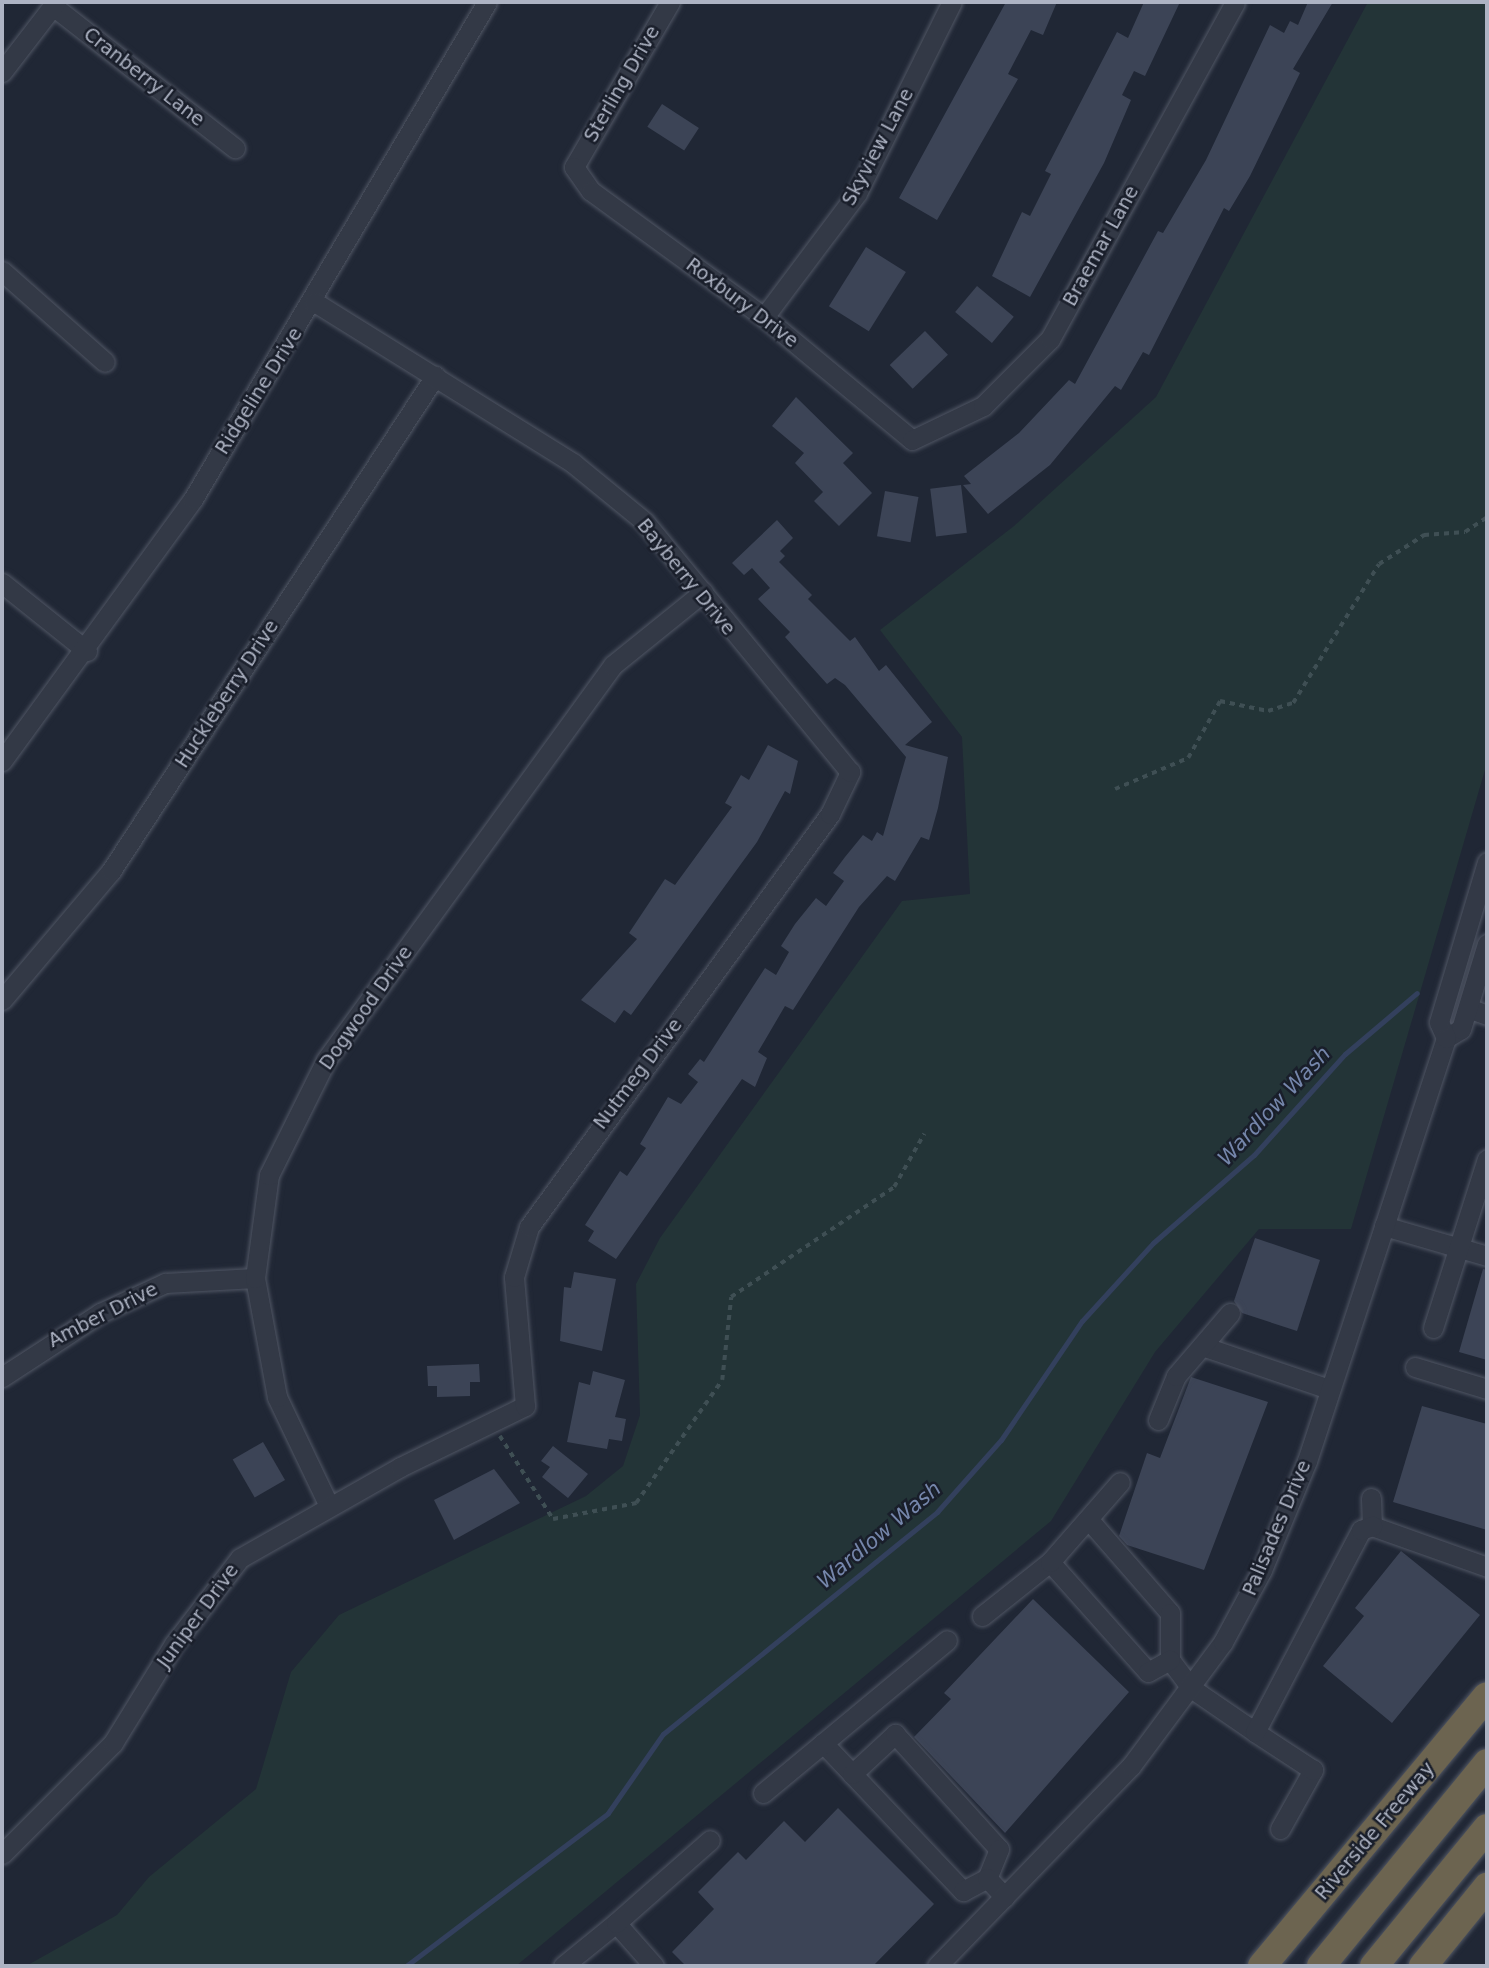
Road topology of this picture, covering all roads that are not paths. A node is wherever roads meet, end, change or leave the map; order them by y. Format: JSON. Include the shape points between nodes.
{"nodes":[{"id":1,"x":487,"y":2,"type":"edge"},
{"id":2,"x":670,"y":2,"type":"edge"},
{"id":3,"x":952,"y":2,"type":"edge"},
{"id":4,"x":1235,"y":2,"type":"edge"},
{"id":5,"x":54,"y":4,"type":"edge"},
{"id":6,"x":2,"y":72,"type":"edge"},
{"id":7,"x":235,"y":148,"type":"dead end"},
{"id":8,"x":574,"y":167,"type":"joint"},
{"id":9,"x":2,"y":271,"type":"edge"},
{"id":10,"x":314,"y":302,"type":"junction"},
{"id":11,"x":764,"y":317,"type":"junction"},
{"id":12,"x":105,"y":362,"type":"dead end"},
{"id":13,"x":435,"y":376,"type":"junction"},
{"id":14,"x":912,"y":440,"type":"joint"},
{"id":15,"x":2,"y":583,"type":"edge"},
{"id":16,"x":703,"y":592,"type":"junction"},
{"id":17,"x":87,"y":651,"type":"junction"},
{"id":18,"x":2,"y":761,"type":"edge"},
{"id":19,"x":850,"y":772,"type":"joint"},
{"id":20,"x":1487,"y":862,"type":"edge"},
{"id":21,"x":1487,"y":944,"type":"edge"},
{"id":22,"x":2,"y":1000,"type":"edge"},
{"id":23,"x":1468,"y":1008,"type":"junction"},
{"id":24,"x":1487,"y":1015,"type":"edge"},
{"id":25,"x":1446,"y":1038,"type":"junction"},
{"id":26,"x":1487,"y":1158,"type":"edge"},
{"id":27,"x":1384,"y":1226,"type":"junction"},
{"id":28,"x":1460,"y":1248,"type":"junction"},
{"id":29,"x":1487,"y":1256,"type":"edge"},
{"id":30,"x":255,"y":1278,"type":"junction"},
{"id":31,"x":1230,"y":1313,"type":"dead end"},
{"id":32,"x":1433,"y":1328,"type":"dead end"},
{"id":33,"x":1202,"y":1346,"type":"junction"},
{"id":34,"x":1415,"y":1367,"type":"dead end"},
{"id":35,"x":2,"y":1377,"type":"edge"},
{"id":36,"x":1487,"y":1389,"type":"edge"},
{"id":37,"x":1329,"y":1390,"type":"junction"},
{"id":38,"x":525,"y":1406,"type":"joint"},
{"id":39,"x":1157,"y":1420,"type":"dead end"},
{"id":40,"x":1120,"y":1482,"type":"dead end"},
{"id":41,"x":1371,"y":1498,"type":"dead end"},
{"id":42,"x":329,"y":1506,"type":"junction"},
{"id":43,"x":1089,"y":1520,"type":"junction"},
{"id":44,"x":1372,"y":1525,"type":"junction"},
{"id":45,"x":1050,"y":1562,"type":"junction"},
{"id":46,"x":1487,"y":1567,"type":"edge"},
{"id":47,"x":982,"y":1616,"type":"dead end"},
{"id":48,"x":947,"y":1640,"type":"dead end"},
{"id":49,"x":1170,"y":1660,"type":"junction"},
{"id":50,"x":1191,"y":1688,"type":"junction"},
{"id":51,"x":1487,"y":1696,"type":"edge"},
{"id":52,"x":1255,"y":1732,"type":"junction"},
{"id":53,"x":823,"y":1743,"type":"junction"},
{"id":54,"x":1487,"y":1763,"type":"edge"},
{"id":55,"x":852,"y":1774,"type":"junction"},
{"id":56,"x":764,"y":1793,"type":"dead end"},
{"id":57,"x":1487,"y":1828,"type":"edge"},
{"id":58,"x":1280,"y":1829,"type":"dead end"},
{"id":59,"x":710,"y":1840,"type":"dead end"},
{"id":60,"x":2,"y":1854,"type":"edge"},
{"id":61,"x":987,"y":1878,"type":"junction"},
{"id":62,"x":1487,"y":1887,"type":"edge"},
{"id":63,"x":1005,"y":1897,"type":"junction"},
{"id":64,"x":616,"y":1923,"type":"junction"},
{"id":65,"x":570,"y":1964,"type":"edge"},
{"id":66,"x":654,"y":1966,"type":"edge"},
{"id":67,"x":937,"y":1966,"type":"edge"},
{"id":68,"x":1262,"y":1966,"type":"edge"},
{"id":69,"x":1321,"y":1966,"type":"edge"},
{"id":70,"x":1374,"y":1966,"type":"edge"},
{"id":71,"x":1423,"y":1966,"type":"edge"}],
"edges":[{"from":1,"to":10,"type":"street","name":"Ridgeline Drive"},
{"from":2,"to":8,"type":"street","name":"Sterling Drive"},
{"from":3,"to":11,"type":"street","name":"Skyview Lane","via":[[857,193]]},
{"from":4,"to":14,"type":"street","name":"Braemar Lane","via":[[1050,339],[983,406]]},
{"from":5,"to":6,"type":"street"},
{"from":5,"to":7,"type":"street","name":"Cranberry Lane"},
{"from":8,"to":11,"type":"street","name":"Roxbury Drive","via":[[590,191]]},
{"from":9,"to":12,"type":"street"},
{"from":10,"to":13,"type":"street","name":"Bayberry Drive"},
{"from":10,"to":17,"type":"street","name":"Ridgeline Drive","via":[[193,499]]},
{"from":11,"to":14,"type":"street","name":"Roxbury Drive"},
{"from":13,"to":16,"type":"street","name":"Bayberry Drive","via":[[573,463],[645,522]]},
{"from":13,"to":22,"type":"street","name":"Huckleberry Drive","via":[[111,872]]},
{"from":15,"to":17,"type":"street"},
{"from":16,"to":19,"type":"street","name":"Bayberry Drive"},
{"from":16,"to":30,"type":"street","name":"Dogwood Drive","via":[[613,665],[326,1060],[269,1175]]},
{"from":17,"to":18,"type":"street","name":"Ridgeline Drive"},
{"from":19,"to":38,"type":"street","name":"Nutmeg Drive","via":[[830,814],[529,1227],[514,1277]]},
{"from":20,"to":25,"type":"street","name":"Palisades Drive","via":[[1439,1022]]},
{"from":21,"to":23,"type":"street","name":"Palisades Drive"},
{"from":23,"to":24,"type":"street"},
{"from":23,"to":25,"type":"street","name":"Palisades Drive","via":[[1461,1029]]},
{"from":25,"to":27,"type":"street","name":"Palisades Drive"},
{"from":26,"to":28,"type":"street"},
{"from":27,"to":28,"type":"street"},
{"from":27,"to":37,"type":"street","name":"Palisades Drive"},
{"from":28,"to":29,"type":"street"},
{"from":28,"to":32,"type":"street"},
{"from":30,"to":35,"type":"street","name":"Amber Drive","via":[[165,1283],[89,1320]]},
{"from":30,"to":42,"type":"street","name":"Dogwood Drive","via":[[277,1397]]},
{"from":31,"to":33,"type":"street"},
{"from":33,"to":37,"type":"street"},
{"from":33,"to":39,"type":"street","via":[[1176,1376]]},
{"from":34,"to":36,"type":"street"},
{"from":37,"to":50,"type":"street","name":"Palisades Drive","via":[[1262,1570]]},
{"from":38,"to":42,"type":"street","name":"Juniper Drive"},
{"from":40,"to":43,"type":"street"},
{"from":41,"to":44,"type":"street"},
{"from":42,"to":60,"type":"street","name":"Juniper Drive","via":[[240,1558],[174,1644],[113,1743]]},
{"from":43,"to":45,"type":"street"},
{"from":43,"to":49,"type":"street","via":[[1170,1613]]},
{"from":44,"to":46,"type":"street"},
{"from":44,"to":52,"type":"street","via":[[1361,1531]]},
{"from":45,"to":47,"type":"street"},
{"from":45,"to":49,"type":"street","via":[[1148,1672]]},
{"from":48,"to":53,"type":"street"},
{"from":49,"to":50,"type":"street"},
{"from":50,"to":52,"type":"street"},
{"from":50,"to":63,"type":"street","name":"Palisades Drive","via":[[1092,1810]]},
{"from":51,"to":68,"type":"highway","name":"Riverside Freeway"},
{"from":52,"to":58,"type":"street","via":[[1313,1770]]},
{"from":53,"to":55,"type":"street"},
{"from":53,"to":56,"type":"street"},
{"from":54,"to":69,"type":"highway"},
{"from":55,"to":61,"type":"street","via":[[963,1891]]},
{"from":55,"to":61,"type":"street","via":[[895,1734],[999,1849]]},
{"from":57,"to":70,"type":"highway"},
{"from":59,"to":64,"type":"street"},
{"from":61,"to":63,"type":"street"},
{"from":62,"to":71,"type":"highway"},
{"from":63,"to":67,"type":"street","name":"Palisades Drive"},
{"from":64,"to":65,"type":"street"},
{"from":64,"to":66,"type":"street"}]}
